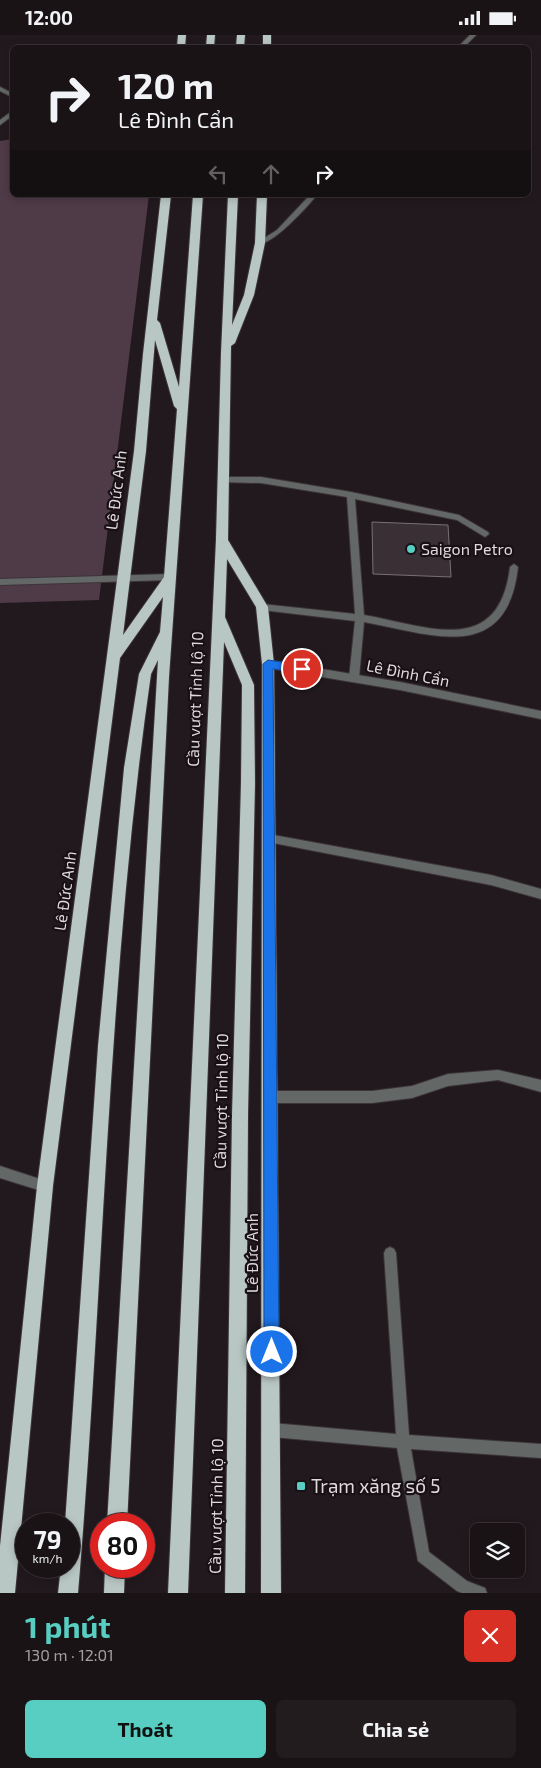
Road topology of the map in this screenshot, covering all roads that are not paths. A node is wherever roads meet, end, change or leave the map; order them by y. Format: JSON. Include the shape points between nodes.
{"nodes":[{"id":1,"x":473,"y":35,"type":"edge"},
{"id":2,"x":463,"y":45,"type":"edge"},
{"id":3,"x":166,"y":197,"type":"edge"},
{"id":4,"x":198,"y":197,"type":"edge"},
{"id":5,"x":234,"y":197,"type":"edge"},
{"id":6,"x":262,"y":197,"type":"edge"},
{"id":7,"x":312,"y":197,"type":"edge"},
{"id":8,"x":260,"y":243,"type":"junction"},
{"id":9,"x":153,"y":318,"type":"junction"},
{"id":10,"x":226,"y":353,"type":"junction"},
{"id":11,"x":182,"y":414,"type":"junction"},
{"id":12,"x":222,"y":480,"type":"junction"},
{"id":13,"x":352,"y":495,"type":"junction"},
{"id":14,"x":485,"y":534,"type":"dead end"},
{"id":15,"x":222,"y":539,"type":"junction"},
{"id":16,"x":514,"y":567,"type":"dead end"},
{"id":17,"x":170,"y":577,"type":"junction"},
{"id":18,"x":124,"y":579,"type":"junction"},
{"id":19,"x":0,"y":582,"type":"edge"},
{"id":20,"x":262,"y":607,"type":"junction"},
{"id":21,"x":219,"y":615,"type":"junction"},
{"id":22,"x":360,"y":618,"type":"junction"},
{"id":23,"x":167,"y":628,"type":"junction"},
{"id":24,"x":115,"y":656,"type":"junction"},
{"id":25,"x":268,"y":664,"type":"junction"},
{"id":26,"x":354,"y":678,"type":"junction"},
{"id":27,"x":216,"y":682,"type":"joint"},
{"id":28,"x":541,"y":715,"type":"edge"},
{"id":29,"x":268,"y":838,"type":"junction"},
{"id":30,"x":541,"y":894,"type":"edge"},
{"id":31,"x":541,"y":1085,"type":"edge"},
{"id":32,"x":270,"y":1097,"type":"junction"},
{"id":33,"x":0,"y":1172,"type":"edge"},
{"id":34,"x":45,"y":1185,"type":"junction"},
{"id":35,"x":390,"y":1253,"type":"dead end"},
{"id":36,"x":272,"y":1430,"type":"junction"},
{"id":37,"x":402,"y":1442,"type":"junction"},
{"id":38,"x":541,"y":1451,"type":"edge"},
{"id":39,"x":118,"y":1513,"type":"edge"},
{"id":40,"x":115,"y":1578,"type":"edge"},
{"id":41,"x":5,"y":1593,"type":"edge"},
{"id":42,"x":68,"y":1593,"type":"edge"},
{"id":43,"x":114,"y":1593,"type":"edge"},
{"id":44,"x":178,"y":1593,"type":"edge"},
{"id":45,"x":235,"y":1593,"type":"edge"},
{"id":46,"x":272,"y":1593,"type":"edge"},
{"id":47,"x":480,"y":1593,"type":"edge"}],
"edges":[{"from":1,"to":2,"type":"street"},
{"from":3,"to":9,"type":"highway","name":"Lê Đức Anh"},
{"from":4,"to":11,"type":"highway"},
{"from":5,"to":10,"type":"highway"},
{"from":6,"to":8,"type":"highway"},
{"from":7,"to":8,"type":"street","via":[[279,231]]},
{"from":8,"to":10,"type":"highway","via":[[249,295]]},
{"from":9,"to":11,"type":"highway"},
{"from":9,"to":18,"type":"highway","name":"Lê Đức Anh"},
{"from":10,"to":12,"type":"highway"},
{"from":11,"to":17,"type":"highway"},
{"from":12,"to":13,"type":"street","via":[[261,480]]},
{"from":12,"to":15,"type":"highway"},
{"from":13,"to":14,"type":"street","via":[[459,518]]},
{"from":13,"to":22,"type":"street"},
{"from":15,"to":20,"type":"highway","name":"Lê Đức Anh"},
{"from":15,"to":21,"type":"highway","name":"Cầu vượt Tỉnh lộ 10"},
{"from":16,"to":22,"type":"street","via":[[512,587],[498,617],[474,631],[444,633]]},
{"from":17,"to":18,"type":"street"},
{"from":17,"to":23,"type":"highway","name":"Cầu vượt Tỉnh lộ 10"},
{"from":17,"to":24,"type":"highway"},
{"from":18,"to":19,"type":"street"},
{"from":18,"to":24,"type":"highway","name":"Lê Đức Anh"},
{"from":20,"to":22,"type":"street"},
{"from":20,"to":25,"type":"highway","name":"Lê Đức Anh"},
{"from":21,"to":27,"type":"highway","name":"Cầu vượt Tỉnh lộ 10"},
{"from":21,"to":45,"type":"highway","name":"Cầu vượt Tỉnh lộ 10","via":[[248,685]]},
{"from":22,"to":26,"type":"street"},
{"from":23,"to":39,"type":"highway","name":"Cầu vượt Tỉnh lộ 10"},
{"from":23,"to":42,"type":"highway","name":"Cầu vượt Tỉnh lộ 10","via":[[145,674],[131,768],[106,1046]]},
{"from":24,"to":34,"type":"highway","name":"Lê Đức Anh"},
{"from":25,"to":26,"type":"street","name":"Lê Đình Cẩn"},
{"from":25,"to":29,"type":"highway","name":"Lê Đức Anh"},
{"from":26,"to":28,"type":"street","name":"Lê Đình Cẩn"},
{"from":27,"to":44,"type":"highway","name":"Cầu vượt Tỉnh lộ 10"},
{"from":29,"to":30,"type":"street","via":[[491,880]]},
{"from":29,"to":32,"type":"highway","name":"Lê Đức Anh"},
{"from":31,"to":32,"type":"street","via":[[498,1075],[448,1080],[412,1092],[372,1097]]},
{"from":32,"to":36,"type":"highway","name":"Lê Đức Anh"},
{"from":33,"to":34,"type":"street"},
{"from":34,"to":41,"type":"highway","name":"Lê Đức Anh"},
{"from":35,"to":37,"type":"street"},
{"from":36,"to":37,"type":"street"},
{"from":36,"to":46,"type":"highway","name":"Lê Đức Anh"},
{"from":37,"to":38,"type":"street"},
{"from":37,"to":47,"type":"street","via":[[423,1556],[462,1586]]},
{"from":40,"to":43,"type":"highway"}]}
